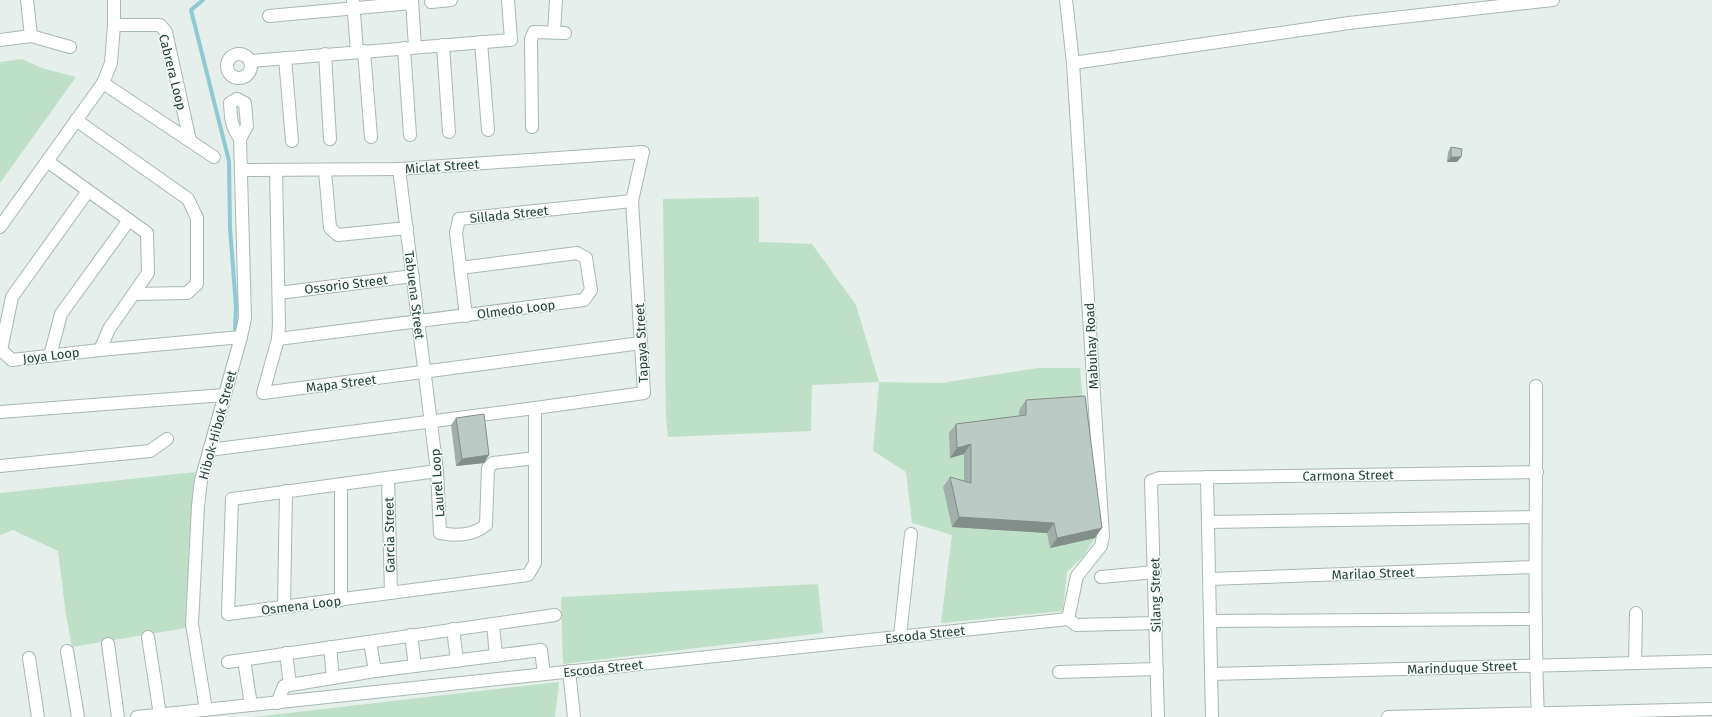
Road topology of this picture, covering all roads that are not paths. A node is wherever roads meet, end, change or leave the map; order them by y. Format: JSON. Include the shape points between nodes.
{"nodes":[{"id":1,"x":27,"y":0,"type":"edge"},
{"id":2,"x":114,"y":0,"type":"edge"},
{"id":3,"x":451,"y":0,"type":"edge"},
{"id":4,"x":508,"y":0,"type":"edge"},
{"id":5,"x":556,"y":0,"type":"edge"},
{"id":6,"x":1066,"y":0,"type":"edge"},
{"id":7,"x":1553,"y":0,"type":"edge"},
{"id":8,"x":412,"y":1,"type":"edge"},
{"id":9,"x":431,"y":2,"type":"dead end"},
{"id":10,"x":353,"y":4,"type":"edge"},
{"id":11,"x":269,"y":16,"type":"dead end"},
{"id":12,"x":114,"y":26,"type":"junction"},
{"id":13,"x":31,"y":36,"type":"junction"},
{"id":14,"x":0,"y":40,"type":"edge"},
{"id":15,"x":481,"y":42,"type":"junction"},
{"id":16,"x":443,"y":45,"type":"junction"},
{"id":17,"x":70,"y":47,"type":"dead end"},
{"id":18,"x":410,"y":47,"type":"junction"},
{"id":19,"x":360,"y":51,"type":"junction"},
{"id":20,"x":324,"y":54,"type":"junction"},
{"id":21,"x":285,"y":58,"type":"junction"},
{"id":22,"x":250,"y":61,"type":"junction"},
{"id":23,"x":1074,"y":63,"type":"junction"},
{"id":24,"x":237,"y":78,"type":"junction"},
{"id":25,"x":103,"y":83,"type":"junction"},
{"id":26,"x":76,"y":120,"type":"junction"},
{"id":27,"x":532,"y":127,"type":"dead end"},
{"id":28,"x":488,"y":130,"type":"dead end"},
{"id":29,"x":450,"y":132,"type":"dead end"},
{"id":30,"x":410,"y":135,"type":"dead end"},
{"id":31,"x":371,"y":137,"type":"dead end"},
{"id":32,"x":330,"y":139,"type":"dead end"},
{"id":33,"x":190,"y":141,"type":"junction"},
{"id":34,"x":292,"y":142,"type":"dead end"},
{"id":35,"x":643,"y":152,"type":"joint"},
{"id":36,"x":214,"y":157,"type":"dead end"},
{"id":37,"x":47,"y":160,"type":"junction"},
{"id":38,"x":399,"y":169,"type":"junction"},
{"id":39,"x":242,"y":170,"type":"junction"},
{"id":40,"x":276,"y":171,"type":"junction"},
{"id":41,"x":325,"y":171,"type":"junction"},
{"id":42,"x":88,"y":191,"type":"junction"},
{"id":43,"x":632,"y":201,"type":"junction"},
{"id":44,"x":129,"y":220,"type":"junction"},
{"id":45,"x":0,"y":227,"type":"edge"},
{"id":46,"x":407,"y":228,"type":"junction"},
{"id":47,"x":460,"y":268,"type":"junction"},
{"id":48,"x":413,"y":276,"type":"junction"},
{"id":49,"x":279,"y":293,"type":"junction"},
{"id":50,"x":134,"y":294,"type":"junction"},
{"id":51,"x":466,"y":316,"type":"junction"},
{"id":52,"x":419,"y":322,"type":"junction"},
{"id":53,"x":241,"y":337,"type":"junction"},
{"id":54,"x":278,"y":339,"type":"junction"},
{"id":55,"x":641,"y":343,"type":"junction"},
{"id":56,"x":100,"y":350,"type":"junction"},
{"id":57,"x":50,"y":356,"type":"junction"},
{"id":58,"x":425,"y":372,"type":"junction"},
{"id":59,"x":1536,"y":386,"type":"dead end"},
{"id":60,"x":224,"y":395,"type":"junction"},
{"id":61,"x":535,"y":408,"type":"junction"},
{"id":62,"x":0,"y":412,"type":"edge"},
{"id":63,"x":431,"y":422,"type":"junction"},
{"id":64,"x":167,"y":438,"type":"dead end"},
{"id":65,"x":209,"y":450,"type":"junction"},
{"id":66,"x":535,"y":458,"type":"junction"},
{"id":67,"x":0,"y":465,"type":"edge"},
{"id":68,"x":437,"y":471,"type":"junction"},
{"id":69,"x":1537,"y":472,"type":"junction"},
{"id":70,"x":1207,"y":477,"type":"junction"},
{"id":71,"x":388,"y":478,"type":"junction"},
{"id":72,"x":1159,"y":478,"type":"joint"},
{"id":73,"x":341,"y":484,"type":"junction"},
{"id":74,"x":286,"y":491,"type":"junction"},
{"id":75,"x":1535,"y":517,"type":"junction"},
{"id":76,"x":1209,"y":522,"type":"junction"},
{"id":77,"x":911,"y":534,"type":"dead end"},
{"id":78,"x":1535,"y":567,"type":"junction"},
{"id":79,"x":1155,"y":572,"type":"junction"},
{"id":80,"x":1101,"y":577,"type":"dead end"},
{"id":81,"x":1210,"y":579,"type":"junction"},
{"id":82,"x":390,"y":593,"type":"junction"},
{"id":83,"x":342,"y":600,"type":"junction"},
{"id":84,"x":284,"y":607,"type":"junction"},
{"id":85,"x":1636,"y":613,"type":"dead end"},
{"id":86,"x":555,"y":615,"type":"dead end"},
{"id":87,"x":1068,"y":619,"type":"junction"},
{"id":88,"x":1536,"y":619,"type":"junction"},
{"id":89,"x":1156,"y":622,"type":"junction"},
{"id":90,"x":1211,"y":622,"type":"junction"},
{"id":91,"x":493,"y":624,"type":"junction"},
{"id":92,"x":453,"y":629,"type":"junction"},
{"id":93,"x":411,"y":636,"type":"junction"},
{"id":94,"x":900,"y":636,"type":"junction"},
{"id":95,"x":148,"y":637,"type":"dead end"},
{"id":96,"x":370,"y":642,"type":"junction"},
{"id":97,"x":108,"y":644,"type":"dead end"},
{"id":98,"x":330,"y":647,"type":"junction"},
{"id":99,"x":68,"y":651,"type":"dead end"},
{"id":100,"x":286,"y":653,"type":"junction"},
{"id":101,"x":496,"y":656,"type":"junction"},
{"id":102,"x":29,"y":658,"type":"dead end"},
{"id":103,"x":244,"y":660,"type":"junction"},
{"id":104,"x":457,"y":661,"type":"junction"},
{"id":105,"x":1712,"y":661,"type":"edge"},
{"id":106,"x":228,"y":662,"type":"dead end"},
{"id":107,"x":1635,"y":663,"type":"junction"},
{"id":108,"x":1536,"y":665,"type":"junction"},
{"id":109,"x":415,"y":666,"type":"junction"},
{"id":110,"x":1157,"y":670,"type":"junction"},
{"id":111,"x":375,"y":671,"type":"junction"},
{"id":112,"x":569,"y":672,"type":"junction"},
{"id":113,"x":1059,"y":672,"type":"dead end"},
{"id":114,"x":544,"y":674,"type":"junction"},
{"id":115,"x":1211,"y":674,"type":"junction"},
{"id":116,"x":334,"y":678,"type":"junction"},
{"id":117,"x":290,"y":685,"type":"junction"},
{"id":118,"x":277,"y":703,"type":"junction"},
{"id":119,"x":251,"y":705,"type":"junction"},
{"id":120,"x":1712,"y":709,"type":"edge"},
{"id":121,"x":206,"y":710,"type":"junction"},
{"id":122,"x":160,"y":715,"type":"junction"},
{"id":123,"x":1538,"y":715,"type":"edge"},
{"id":124,"x":38,"y":717,"type":"edge"},
{"id":125,"x":78,"y":717,"type":"edge"},
{"id":126,"x":118,"y":717,"type":"edge"},
{"id":127,"x":137,"y":717,"type":"edge"},
{"id":128,"x":574,"y":717,"type":"edge"},
{"id":129,"x":1158,"y":717,"type":"edge"},
{"id":130,"x":1212,"y":717,"type":"edge"},
{"id":131,"x":1388,"y":717,"type":"edge"}],
"edges":[{"from":1,"to":13,"type":"street"},
{"from":2,"to":12,"type":"street"},
{"from":3,"to":9,"type":"street"},
{"from":4,"to":15,"type":"street","via":[[511,40]]},
{"from":5,"to":27,"type":"street","via":[[560,32],[534,32],[531,39]]},
{"from":6,"to":23,"type":"street"},
{"from":7,"to":23,"type":"street","via":[[1349,23]]},
{"from":8,"to":10,"type":"street"},
{"from":8,"to":18,"type":"street"},
{"from":10,"to":11,"type":"street"},
{"from":10,"to":19,"type":"street"},
{"from":12,"to":25,"type":"street","via":[[111,63]]},
{"from":12,"to":33,"type":"street","name":"Cabrera Loop","via":[[160,25],[166,32]]},
{"from":13,"to":14,"type":"street"},
{"from":13,"to":17,"type":"street"},
{"from":15,"to":16,"type":"street"},
{"from":15,"to":28,"type":"street"},
{"from":16,"to":18,"type":"street"},
{"from":16,"to":29,"type":"street"},
{"from":18,"to":19,"type":"street"},
{"from":18,"to":30,"type":"street"},
{"from":19,"to":20,"type":"street"},
{"from":19,"to":31,"type":"street"},
{"from":20,"to":21,"type":"street"},
{"from":20,"to":32,"type":"street"},
{"from":21,"to":22,"type":"street"},
{"from":21,"to":34,"type":"street"},
{"from":22,"to":24,"type":"street","via":[[248,75]]},
{"from":22,"to":24,"type":"street","via":[[245,55],[231,57],[227,64],[228,71]]},
{"from":23,"to":87,"type":"street","name":"Mabuhay Road","via":[[1103,536],[1101,546],[1077,576]]},
{"from":24,"to":39,"type":"street","name":"Hibok-Hibok Street","via":[[237,99],[245,103],[247,126],[240,139]]},
{"from":25,"to":26,"type":"street"},
{"from":25,"to":33,"type":"street"},
{"from":26,"to":37,"type":"street"},
{"from":26,"to":50,"type":"street","via":[[188,199],[197,218],[197,284],[187,293]]},
{"from":33,"to":36,"type":"street"},
{"from":35,"to":38,"type":"street","name":"Miclat Street"},
{"from":35,"to":43,"type":"street","name":"Tapaya Street"},
{"from":37,"to":42,"type":"street"},
{"from":37,"to":45,"type":"street"},
{"from":38,"to":41,"type":"street","name":"Miclat Street"},
{"from":38,"to":46,"type":"street","name":"Tabuena Street"},
{"from":39,"to":40,"type":"street","name":"Miclat Street"},
{"from":39,"to":53,"type":"street","name":"Hibok-Hibok Street","via":[[245,318]]},
{"from":40,"to":41,"type":"street","name":"Miclat Street"},
{"from":40,"to":49,"type":"street","name":"Mapa Street"},
{"from":41,"to":46,"type":"street","via":[[330,228],[338,235]]},
{"from":42,"to":44,"type":"street"},
{"from":42,"to":57,"type":"street","name":"Joya Loop","via":[[12,297],[2,350],[12,360]]},
{"from":43,"to":47,"type":"street","name":"Sillada Street","via":[[459,219],[456,233]]},
{"from":43,"to":55,"type":"street","name":"Tapaya Street"},
{"from":44,"to":50,"type":"street","via":[[147,233],[148,274]]},
{"from":44,"to":57,"type":"street","via":[[61,314]]},
{"from":46,"to":48,"type":"street","name":"Tabuena Street"},
{"from":47,"to":51,"type":"street","name":"Sillada Street"},
{"from":47,"to":51,"type":"street","name":"Olmedo Loop","via":[[577,253],[586,258],[591,290],[584,300]]},
{"from":48,"to":49,"type":"street","name":"Ossorio Street"},
{"from":48,"to":52,"type":"street","name":"Tabuena Street"},
{"from":49,"to":54,"type":"street","name":"Mapa Street"},
{"from":50,"to":56,"type":"street","via":[[109,329]]},
{"from":51,"to":52,"type":"street","name":"Olmedo Loop"},
{"from":52,"to":54,"type":"street","name":"Olmedo Loop"},
{"from":52,"to":58,"type":"street","name":"Tabuena Street"},
{"from":53,"to":56,"type":"street","name":"Joya Loop"},
{"from":53,"to":60,"type":"street","name":"Hibok-Hibok Street"},
{"from":54,"to":58,"type":"street","name":"Mapa Street","via":[[263,393]]},
{"from":55,"to":58,"type":"street","name":"Mapa Street"},
{"from":55,"to":61,"type":"street","name":"Tapaya Street","via":[[644,393]]},
{"from":56,"to":57,"type":"street","name":"Joya Loop"},
{"from":58,"to":63,"type":"street","name":"Tabuena Street"},
{"from":59,"to":69,"type":"street"},
{"from":60,"to":62,"type":"street"},
{"from":60,"to":65,"type":"street","name":"Hibok-Hibok Street"},
{"from":61,"to":63,"type":"street","name":"Tapaya Street"},
{"from":61,"to":66,"type":"street","name":"Osmena Loop"},
{"from":63,"to":65,"type":"street","name":"Tapaya Street"},
{"from":63,"to":68,"type":"street","name":"Laurel Loop"},
{"from":64,"to":67,"type":"street","via":[[150,450]]},
{"from":65,"to":121,"type":"street","name":"Hibok-Hibok Street","via":[[201,480],[198,506],[192,624]]},
{"from":66,"to":68,"type":"street","name":"Laurel Loop","via":[[493,463],[488,468],[486,525],[477,532],[451,535],[440,533]]},
{"from":66,"to":82,"type":"street","name":"Osmena Loop","via":[[535,563],[528,575]]},
{"from":68,"to":71,"type":"street","name":"Osmena Loop"},
{"from":69,"to":70,"type":"street","name":"Carmona Street"},
{"from":69,"to":75,"type":"street"},
{"from":70,"to":72,"type":"street","name":"Carmona Street"},
{"from":70,"to":76,"type":"street"},
{"from":71,"to":73,"type":"street","name":"Osmena Loop"},
{"from":71,"to":82,"type":"street","name":"Garcia Street"},
{"from":72,"to":79,"type":"street","name":"Silang Street","via":[[1151,481]]},
{"from":73,"to":74,"type":"street","name":"Osmena Loop"},
{"from":73,"to":83,"type":"street"},
{"from":74,"to":84,"type":"street"},
{"from":74,"to":84,"type":"street","name":"Osmena Loop","via":[[232,499],[228,614]]},
{"from":75,"to":76,"type":"street"},
{"from":75,"to":78,"type":"street"},
{"from":76,"to":81,"type":"street"},
{"from":77,"to":94,"type":"street"},
{"from":78,"to":81,"type":"street","name":"Marilao Street"},
{"from":78,"to":88,"type":"street"},
{"from":79,"to":80,"type":"street"},
{"from":79,"to":89,"type":"street","name":"Silang Street"},
{"from":81,"to":90,"type":"street"},
{"from":82,"to":83,"type":"street","name":"Osmena Loop"},
{"from":83,"to":84,"type":"street","name":"Osmena Loop"},
{"from":85,"to":107,"type":"street"},
{"from":86,"to":91,"type":"street"},
{"from":87,"to":89,"type":"street","via":[[1076,625]]},
{"from":87,"to":94,"type":"street","name":"Escoda Street"},
{"from":88,"to":90,"type":"street"},
{"from":88,"to":108,"type":"street"},
{"from":89,"to":110,"type":"street","name":"Silang Street"},
{"from":90,"to":115,"type":"street"},
{"from":91,"to":92,"type":"street"},
{"from":91,"to":101,"type":"street"},
{"from":92,"to":93,"type":"street"},
{"from":92,"to":104,"type":"street"},
{"from":93,"to":96,"type":"street"},
{"from":93,"to":109,"type":"street"},
{"from":94,"to":112,"type":"street","name":"Escoda Street"},
{"from":95,"to":122,"type":"street"},
{"from":96,"to":98,"type":"street"},
{"from":96,"to":111,"type":"street"},
{"from":97,"to":126,"type":"street"},
{"from":98,"to":100,"type":"street"},
{"from":98,"to":116,"type":"street"},
{"from":99,"to":125,"type":"street"},
{"from":100,"to":103,"type":"street"},
{"from":100,"to":117,"type":"street"},
{"from":101,"to":104,"type":"street"},
{"from":101,"to":114,"type":"street","via":[[541,650]]},
{"from":102,"to":124,"type":"street"},
{"from":103,"to":106,"type":"street"},
{"from":103,"to":119,"type":"street"},
{"from":104,"to":109,"type":"street"},
{"from":105,"to":107,"type":"street","name":"Marinduque Street"},
{"from":107,"to":108,"type":"street","name":"Marinduque Street"},
{"from":108,"to":115,"type":"street","name":"Marinduque Street"},
{"from":108,"to":123,"type":"street"},
{"from":109,"to":111,"type":"street"},
{"from":110,"to":113,"type":"street"},
{"from":110,"to":129,"type":"street","name":"Silang Street"},
{"from":111,"to":116,"type":"street"},
{"from":112,"to":114,"type":"street","name":"Escoda Street"},
{"from":112,"to":128,"type":"street"},
{"from":114,"to":118,"type":"street","name":"Escoda Street"},
{"from":115,"to":130,"type":"street"},
{"from":116,"to":117,"type":"street"},
{"from":117,"to":118,"type":"street","via":[[284,686]]},
{"from":118,"to":119,"type":"street","name":"Escoda Street"},
{"from":119,"to":121,"type":"street","name":"Escoda Street"},
{"from":120,"to":123,"type":"street"},
{"from":121,"to":122,"type":"street","name":"Escoda Street"},
{"from":122,"to":127,"type":"street","name":"Escoda Street"},
{"from":123,"to":131,"type":"street"}]}
